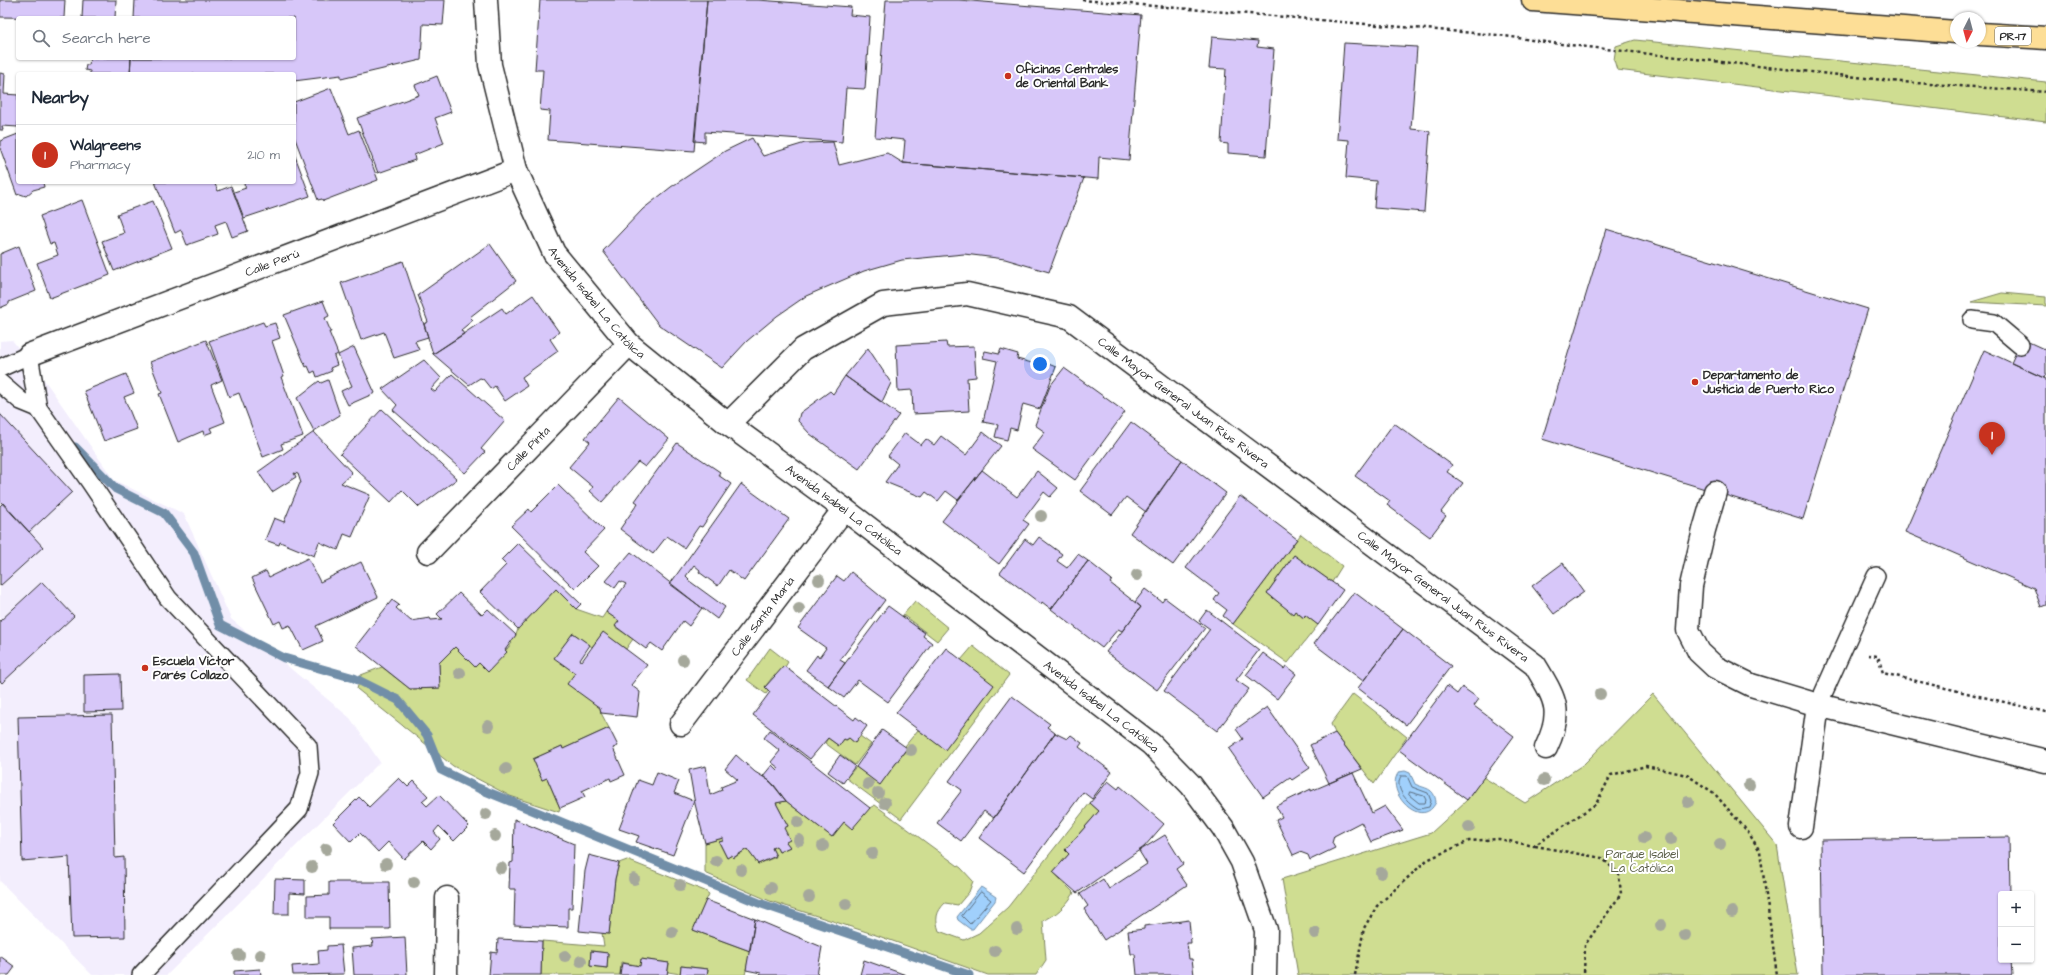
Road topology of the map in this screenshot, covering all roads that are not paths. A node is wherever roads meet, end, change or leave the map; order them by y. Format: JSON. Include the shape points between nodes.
{"nodes":[{"id":1,"x":486,"y":0,"type":"edge"},
{"id":2,"x":1533,"y":0,"type":"edge"},
{"id":3,"x":1950,"y":32,"type":"edge"},
{"id":4,"x":1986,"y":34,"type":"edge"},
{"id":5,"x":2046,"y":38,"type":"edge"},
{"id":6,"x":516,"y":170,"type":"junction"},
{"id":7,"x":1972,"y":320,"type":"dead end"},
{"id":8,"x":629,"y":344,"type":"junction"},
{"id":9,"x":2020,"y":345,"type":"dead end"},
{"id":10,"x":29,"y":355,"type":"junction"},
{"id":11,"x":0,"y":368,"type":"edge"},
{"id":12,"x":0,"y":383,"type":"edge"},
{"id":13,"x":38,"y":408,"type":"junction"},
{"id":14,"x":728,"y":424,"type":"junction"},
{"id":15,"x":1715,"y":492,"type":"dead end"},
{"id":16,"x":844,"y":509,"type":"junction"},
{"id":17,"x":428,"y":552,"type":"dead end"},
{"id":18,"x":1876,"y":576,"type":"dead end"},
{"id":19,"x":1818,"y":704,"type":"junction"},
{"id":20,"x":681,"y":724,"type":"dead end"},
{"id":21,"x":1546,"y":748,"type":"dead end"},
{"id":22,"x":2046,"y":760,"type":"edge"},
{"id":23,"x":1801,"y":827,"type":"dead end"},
{"id":24,"x":447,"y":898,"type":"dead end"},
{"id":25,"x":141,"y":975,"type":"edge"},
{"id":26,"x":446,"y":975,"type":"edge"},
{"id":27,"x":1265,"y":975,"type":"edge"}],
"edges":[{"from":1,"to":6,"type":"street","name":"Avenida Isabel La Católica","via":[[490,65]]},
{"from":2,"to":3,"type":"highway"},
{"from":4,"to":5,"type":"highway","number":"PR-17"},
{"from":6,"to":8,"type":"street","name":"Avenida Isabel La Católica","via":[[554,252]]},
{"from":6,"to":10,"type":"street","name":"Calle Perú"},
{"from":7,"to":9,"type":"lane","via":[[1994,323]]},
{"from":8,"to":14,"type":"street","name":"Avenida Isabel La Católica"},
{"from":8,"to":17,"type":"street","name":"Calle Pinta"},
{"from":10,"to":11,"type":"lane"},
{"from":10,"to":13,"type":"lane"},
{"from":12,"to":13,"type":"lane","via":[[21,401]]},
{"from":13,"to":25,"type":"lane","via":[[168,598],[308,746],[310,773],[299,810]]},
{"from":14,"to":16,"type":"street","name":"Avenida Isabel La Católica"},
{"from":14,"to":21,"type":"street","name":"Calle Mayor General Juan Rius Rivera","via":[[803,349],[882,304],[967,294],[1069,317],[1536,665],[1552,695],[1556,712],[1555,729]]},
{"from":15,"to":19,"type":"street","via":[[1691,586],[1688,630],[1699,652],[1715,667],[1751,685]]},
{"from":16,"to":20,"type":"street","name":"Calle Santa María"},
{"from":16,"to":27,"type":"street","name":"Avenida Isabel La Católica","via":[[1151,744],[1172,764],[1223,828],[1242,862],[1266,930]]},
{"from":18,"to":19,"type":"lane"},
{"from":19,"to":22,"type":"street"},
{"from":19,"to":23,"type":"street"},
{"from":24,"to":26,"type":"street"}]}
